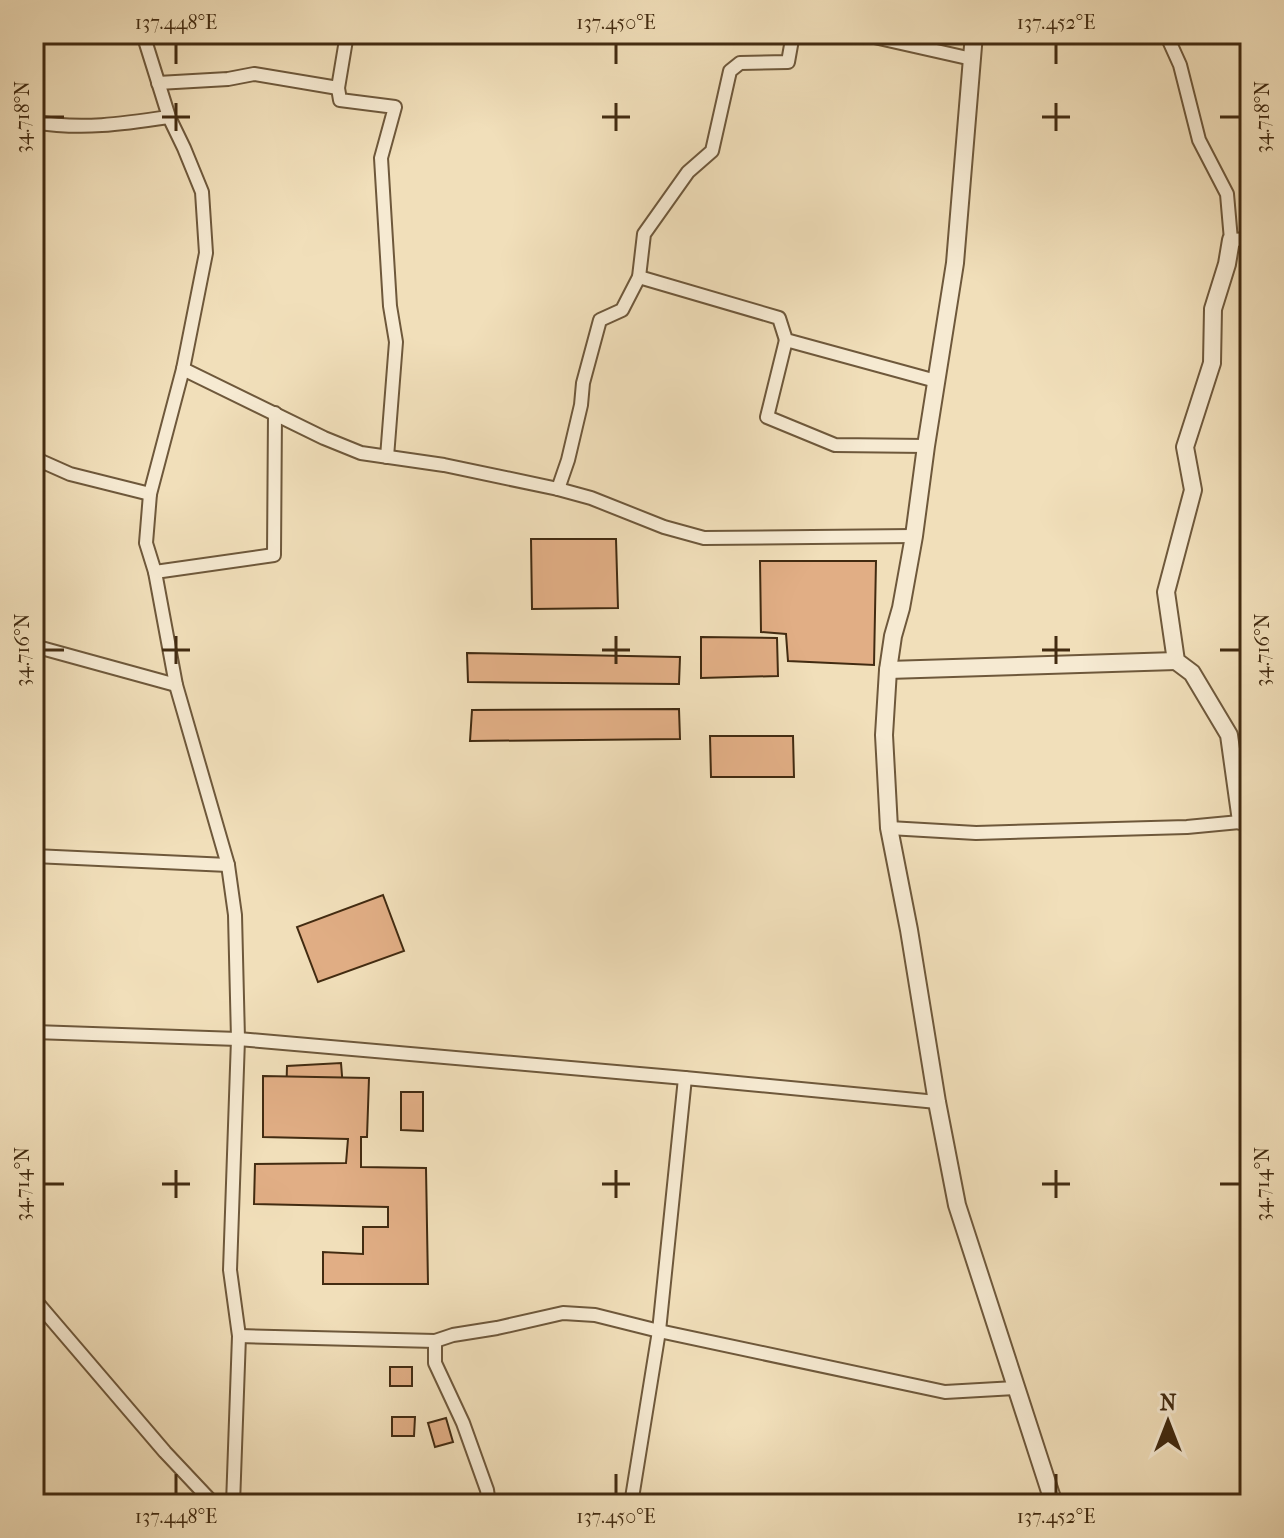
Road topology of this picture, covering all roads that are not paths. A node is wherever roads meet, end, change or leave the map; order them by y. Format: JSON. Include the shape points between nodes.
{"nodes":[{"id":1,"x":143,"y":34,"type":"edge"},
{"id":2,"x":347,"y":34,"type":"edge"},
{"id":3,"x":793,"y":34,"type":"edge"},
{"id":4,"x":861,"y":34,"type":"edge"},
{"id":5,"x":974,"y":34,"type":"edge"},
{"id":6,"x":1166,"y":34,"type":"edge"},
{"id":7,"x":972,"y":59,"type":"junction"},
{"id":8,"x":158,"y":83,"type":"junction"},
{"id":9,"x":338,"y":88,"type":"junction"},
{"id":10,"x":169,"y":117,"type":"junction"},
{"id":11,"x":34,"y":122,"type":"edge"},
{"id":12,"x":1250,"y":239,"type":"edge"},
{"id":13,"x":1231,"y":240,"type":"junction"},
{"id":14,"x":639,"y":277,"type":"junction"},
{"id":15,"x":786,"y":340,"type":"junction"},
{"id":16,"x":183,"y":369,"type":"junction"},
{"id":17,"x":936,"y":381,"type":"junction"},
{"id":18,"x":275,"y":413,"type":"junction"},
{"id":19,"x":926,"y":446,"type":"junction"},
{"id":20,"x":387,"y":457,"type":"junction"},
{"id":21,"x":34,"y":458,"type":"edge"},
{"id":22,"x":558,"y":489,"type":"junction"},
{"id":23,"x":150,"y":494,"type":"junction"},
{"id":24,"x":914,"y":536,"type":"junction"},
{"id":25,"x":155,"y":572,"type":"junction"},
{"id":26,"x":34,"y":646,"type":"edge"},
{"id":27,"x":1176,"y":661,"type":"junction"},
{"id":28,"x":888,"y":670,"type":"junction"},
{"id":29,"x":176,"y":685,"type":"junction"},
{"id":30,"x":1246,"y":821,"type":"edge"},
{"id":31,"x":889,"y":828,"type":"junction"},
{"id":32,"x":34,"y":856,"type":"edge"},
{"id":33,"x":228,"y":865,"type":"junction"},
{"id":34,"x":34,"y":1032,"type":"edge"},
{"id":35,"x":238,"y":1039,"type":"junction"},
{"id":36,"x":685,"y":1078,"type":"junction"},
{"id":37,"x":937,"y":1102,"type":"junction"},
{"id":38,"x":34,"y":1299,"type":"edge"},
{"id":39,"x":659,"y":1331,"type":"junction"},
{"id":40,"x":239,"y":1336,"type":"junction"},
{"id":41,"x":435,"y":1341,"type":"junction"},
{"id":42,"x":1015,"y":1388,"type":"junction"},
{"id":43,"x":214,"y":1504,"type":"edge"},
{"id":44,"x":233,"y":1504,"type":"edge"},
{"id":45,"x":489,"y":1504,"type":"edge"},
{"id":46,"x":631,"y":1504,"type":"edge"},
{"id":47,"x":1054,"y":1504,"type":"edge"}],
"edges":[{"from":1,"to":8,"type":"street"},
{"from":2,"to":9,"type":"street"},
{"from":3,"to":14,"type":"street","via":[[788,62],[740,63],[730,71],[712,151],[688,172],[644,234]]},
{"from":4,"to":7,"type":"street"},
{"from":5,"to":7,"type":"street"},
{"from":6,"to":13,"type":"street","via":[[1180,65],[1199,140],[1227,194]]},
{"from":7,"to":17,"type":"street","via":[[955,263]]},
{"from":8,"to":9,"type":"street","via":[[254,74]]},
{"from":8,"to":10,"type":"street"},
{"from":9,"to":20,"type":"street","via":[[340,100],[395,107],[381,158],[396,342]]},
{"from":10,"to":11,"type":"street","via":[[109,126]]},
{"from":10,"to":16,"type":"street","via":[[202,192],[206,253]]},
{"from":12,"to":13,"type":"street"},
{"from":13,"to":27,"type":"street","via":[[1213,309],[1212,363],[1185,447],[1193,490],[1166,592]]},
{"from":14,"to":15,"type":"street","via":[[779,318]]},
{"from":14,"to":22,"type":"street","via":[[622,310],[600,320]]},
{"from":15,"to":17,"type":"street"},
{"from":15,"to":19,"type":"street","via":[[767,417],[835,445]]},
{"from":16,"to":18,"type":"street"},
{"from":16,"to":23,"type":"street"},
{"from":17,"to":19,"type":"street"},
{"from":18,"to":20,"type":"street","via":[[361,453]]},
{"from":18,"to":25,"type":"street","via":[[274,555]]},
{"from":19,"to":24,"type":"street"},
{"from":20,"to":22,"type":"street"},
{"from":21,"to":23,"type":"street","via":[[70,474]]},
{"from":22,"to":24,"type":"street","via":[[704,538]]},
{"from":23,"to":25,"type":"street","via":[[146,543]]},
{"from":24,"to":28,"type":"street"},
{"from":25,"to":29,"type":"street"},
{"from":26,"to":29,"type":"street"},
{"from":27,"to":28,"type":"street"},
{"from":27,"to":30,"type":"street","via":[[1192,673],[1229,735]]},
{"from":28,"to":31,"type":"street","via":[[884,735]]},
{"from":29,"to":33,"type":"street"},
{"from":30,"to":31,"type":"street","via":[[976,833]]},
{"from":31,"to":37,"type":"street"},
{"from":32,"to":33,"type":"street"},
{"from":33,"to":35,"type":"street","via":[[235,915]]},
{"from":34,"to":35,"type":"street"},
{"from":35,"to":36,"type":"street"},
{"from":35,"to":40,"type":"street","via":[[230,1270]]},
{"from":36,"to":37,"type":"street"},
{"from":36,"to":39,"type":"street"},
{"from":37,"to":42,"type":"street","via":[[957,1205]]},
{"from":38,"to":43,"type":"street"},
{"from":39,"to":41,"type":"street","via":[[563,1313]]},
{"from":39,"to":42,"type":"street","via":[[945,1392]]},
{"from":39,"to":46,"type":"street"},
{"from":40,"to":41,"type":"street"},
{"from":40,"to":44,"type":"street"},
{"from":41,"to":45,"type":"street","via":[[435,1363],[463,1423]]},
{"from":42,"to":47,"type":"street"}]}
